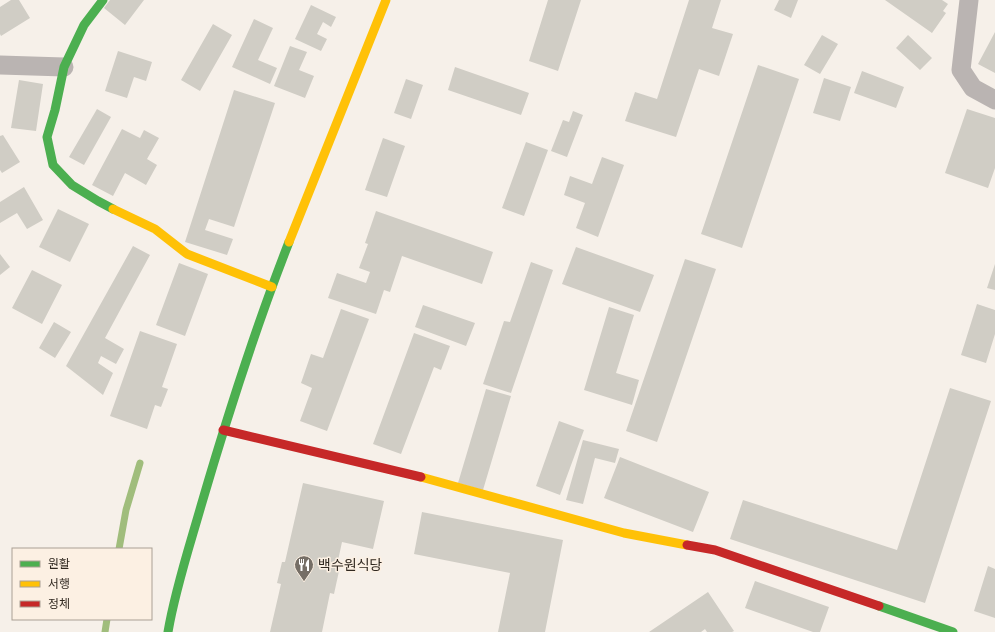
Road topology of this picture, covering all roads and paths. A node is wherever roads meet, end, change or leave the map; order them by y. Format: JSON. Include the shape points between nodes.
{"nodes":[{"id":1,"x":103,"y":0,"type":"edge"},
{"id":2,"x":386,"y":0,"type":"edge"},
{"id":3,"x":969,"y":0,"type":"edge"},
{"id":4,"x":0,"y":65,"type":"edge"},
{"id":5,"x":64,"y":67,"type":"junction"},
{"id":6,"x":995,"y":100,"type":"edge"},
{"id":7,"x":272,"y":287,"type":"junction"},
{"id":8,"x":223,"y":430,"type":"junction"},
{"id":9,"x":168,"y":632,"type":"edge"},
{"id":10,"x":953,"y":632,"type":"edge"}],
"edges":[{"from":1,"to":5,"type":"street","via":[[84,25]]},
{"from":2,"to":7,"type":"street"},
{"from":3,"to":6,"type":"street","via":[[961,70],[973,88]]},
{"from":4,"to":5,"type":"street"},
{"from":5,"to":7,"type":"street","via":[[47,137],[53,165],[72,185],[155,229],[186,254]]},
{"from":7,"to":8,"type":"street"},
{"from":8,"to":9,"type":"street"},
{"from":8,"to":10,"type":"street","via":[[394,470],[624,533],[715,550]]}]}
